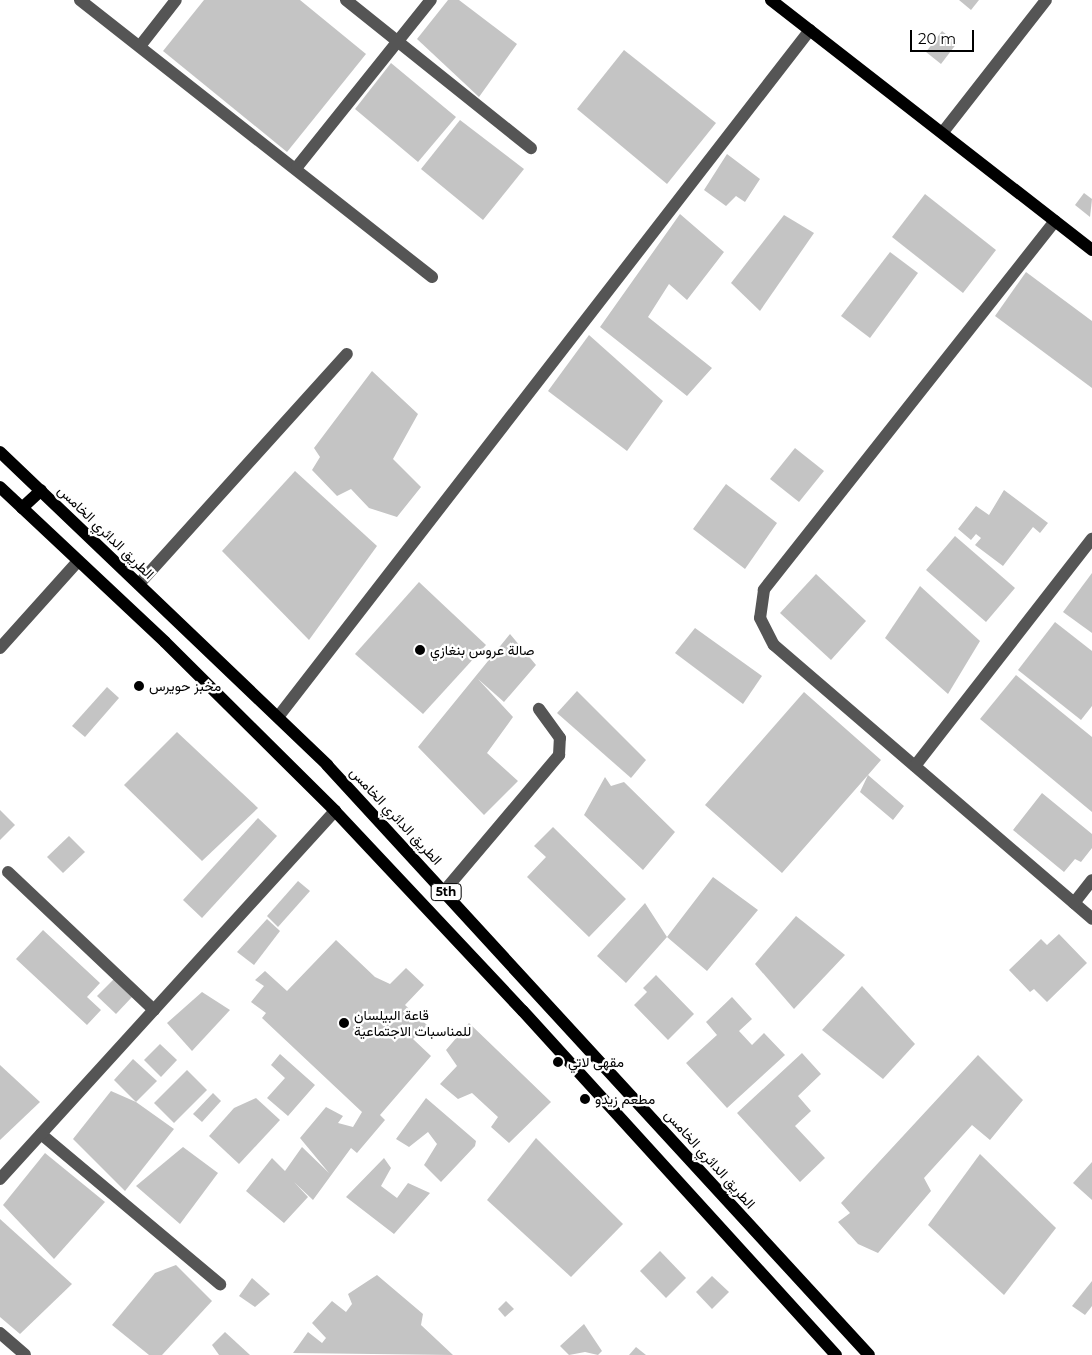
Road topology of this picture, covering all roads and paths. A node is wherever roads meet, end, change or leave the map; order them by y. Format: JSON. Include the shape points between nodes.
{"nodes":[{"id":1,"x":80,"y":0,"type":"edge"},
{"id":2,"x":176,"y":0,"type":"edge"},
{"id":3,"x":346,"y":0,"type":"edge"},
{"id":4,"x":431,"y":0,"type":"edge"},
{"id":5,"x":771,"y":0,"type":"edge"},
{"id":6,"x":1046,"y":0,"type":"edge"},
{"id":7,"x":810,"y":30,"type":"junction"},
{"id":8,"x":397,"y":40,"type":"junction"},
{"id":9,"x":140,"y":46,"type":"junction"},
{"id":10,"x":943,"y":132,"type":"junction"},
{"id":11,"x":530,"y":148,"type":"dead end"},
{"id":12,"x":297,"y":167,"type":"junction"},
{"id":13,"x":1054,"y":221,"type":"junction"},
{"id":14,"x":1092,"y":250,"type":"edge"},
{"id":15,"x":432,"y":277,"type":"dead end"},
{"id":16,"x":347,"y":354,"type":"dead end"},
{"id":17,"x":0,"y":452,"type":"edge"},
{"id":18,"x":0,"y":487,"type":"edge"},
{"id":19,"x":41,"y":490,"type":"junction"},
{"id":20,"x":22,"y":508,"type":"junction"},
{"id":21,"x":1092,"y":539,"type":"edge"},
{"id":22,"x":78,"y":561,"type":"junction"},
{"id":23,"x":138,"y":584,"type":"junction"},
{"id":24,"x":0,"y":648,"type":"edge"},
{"id":25,"x":539,"y":709,"type":"dead end"},
{"id":26,"x":278,"y":717,"type":"junction"},
{"id":27,"x":915,"y":766,"type":"junction"},
{"id":28,"x":335,"y":811,"type":"junction"},
{"id":29,"x":8,"y":872,"type":"dead end"},
{"id":30,"x":1092,"y":880,"type":"edge"},
{"id":31,"x":445,"y":890,"type":"junction"},
{"id":32,"x":1074,"y":903,"type":"junction"},
{"id":33,"x":1092,"y":919,"type":"edge"},
{"id":34,"x":154,"y":1010,"type":"junction"},
{"id":35,"x":42,"y":1134,"type":"junction"},
{"id":36,"x":0,"y":1180,"type":"edge"},
{"id":37,"x":220,"y":1284,"type":"dead end"},
{"id":38,"x":0,"y":1333,"type":"edge"},
{"id":39,"x":25,"y":1355,"type":"edge"},
{"id":40,"x":836,"y":1355,"type":"edge"},
{"id":41,"x":869,"y":1355,"type":"edge"}],
"edges":[{"from":1,"to":9,"type":"street"},
{"from":2,"to":9,"type":"street"},
{"from":3,"to":8,"type":"street"},
{"from":4,"to":8,"type":"street"},
{"from":5,"to":7,"type":"main road"},
{"from":6,"to":10,"type":"street"},
{"from":7,"to":10,"type":"main road"},
{"from":7,"to":26,"type":"street"},
{"from":8,"to":11,"type":"street"},
{"from":8,"to":12,"type":"street"},
{"from":9,"to":12,"type":"street"},
{"from":10,"to":13,"type":"main road"},
{"from":12,"to":15,"type":"street"},
{"from":13,"to":14,"type":"main road"},
{"from":13,"to":27,"type":"street","via":[[764,590],[760,618],[774,645]]},
{"from":16,"to":23,"type":"street"},
{"from":17,"to":19,"type":"main road","name":"الطريق الدائري الخامس","number":"5th"},
{"from":18,"to":20,"type":"main road","number":"5th"},
{"from":19,"to":20,"type":"main road"},
{"from":19,"to":23,"type":"main road","name":"الطريق الدائري الخامس","number":"5th"},
{"from":20,"to":22,"type":"main road","number":"5th"},
{"from":21,"to":27,"type":"street"},
{"from":22,"to":24,"type":"street"},
{"from":22,"to":28,"type":"main road","number":"5th"},
{"from":23,"to":26,"type":"main road","name":"الطريق الدائري الخامس","number":"5th"},
{"from":25,"to":31,"type":"street","via":[[560,738],[559,756]]},
{"from":26,"to":31,"type":"main road","name":"الطريق الدائري الخامس","number":"5th"},
{"from":27,"to":32,"type":"street"},
{"from":28,"to":34,"type":"street"},
{"from":28,"to":40,"type":"main road","number":"5th"},
{"from":29,"to":34,"type":"street"},
{"from":30,"to":32,"type":"street"},
{"from":31,"to":41,"type":"main road","name":"الطريق الدائري الخامس","number":"5th"},
{"from":32,"to":33,"type":"street"},
{"from":34,"to":35,"type":"street"},
{"from":35,"to":36,"type":"street"},
{"from":35,"to":37,"type":"street"},
{"from":38,"to":39,"type":"street"}]}
